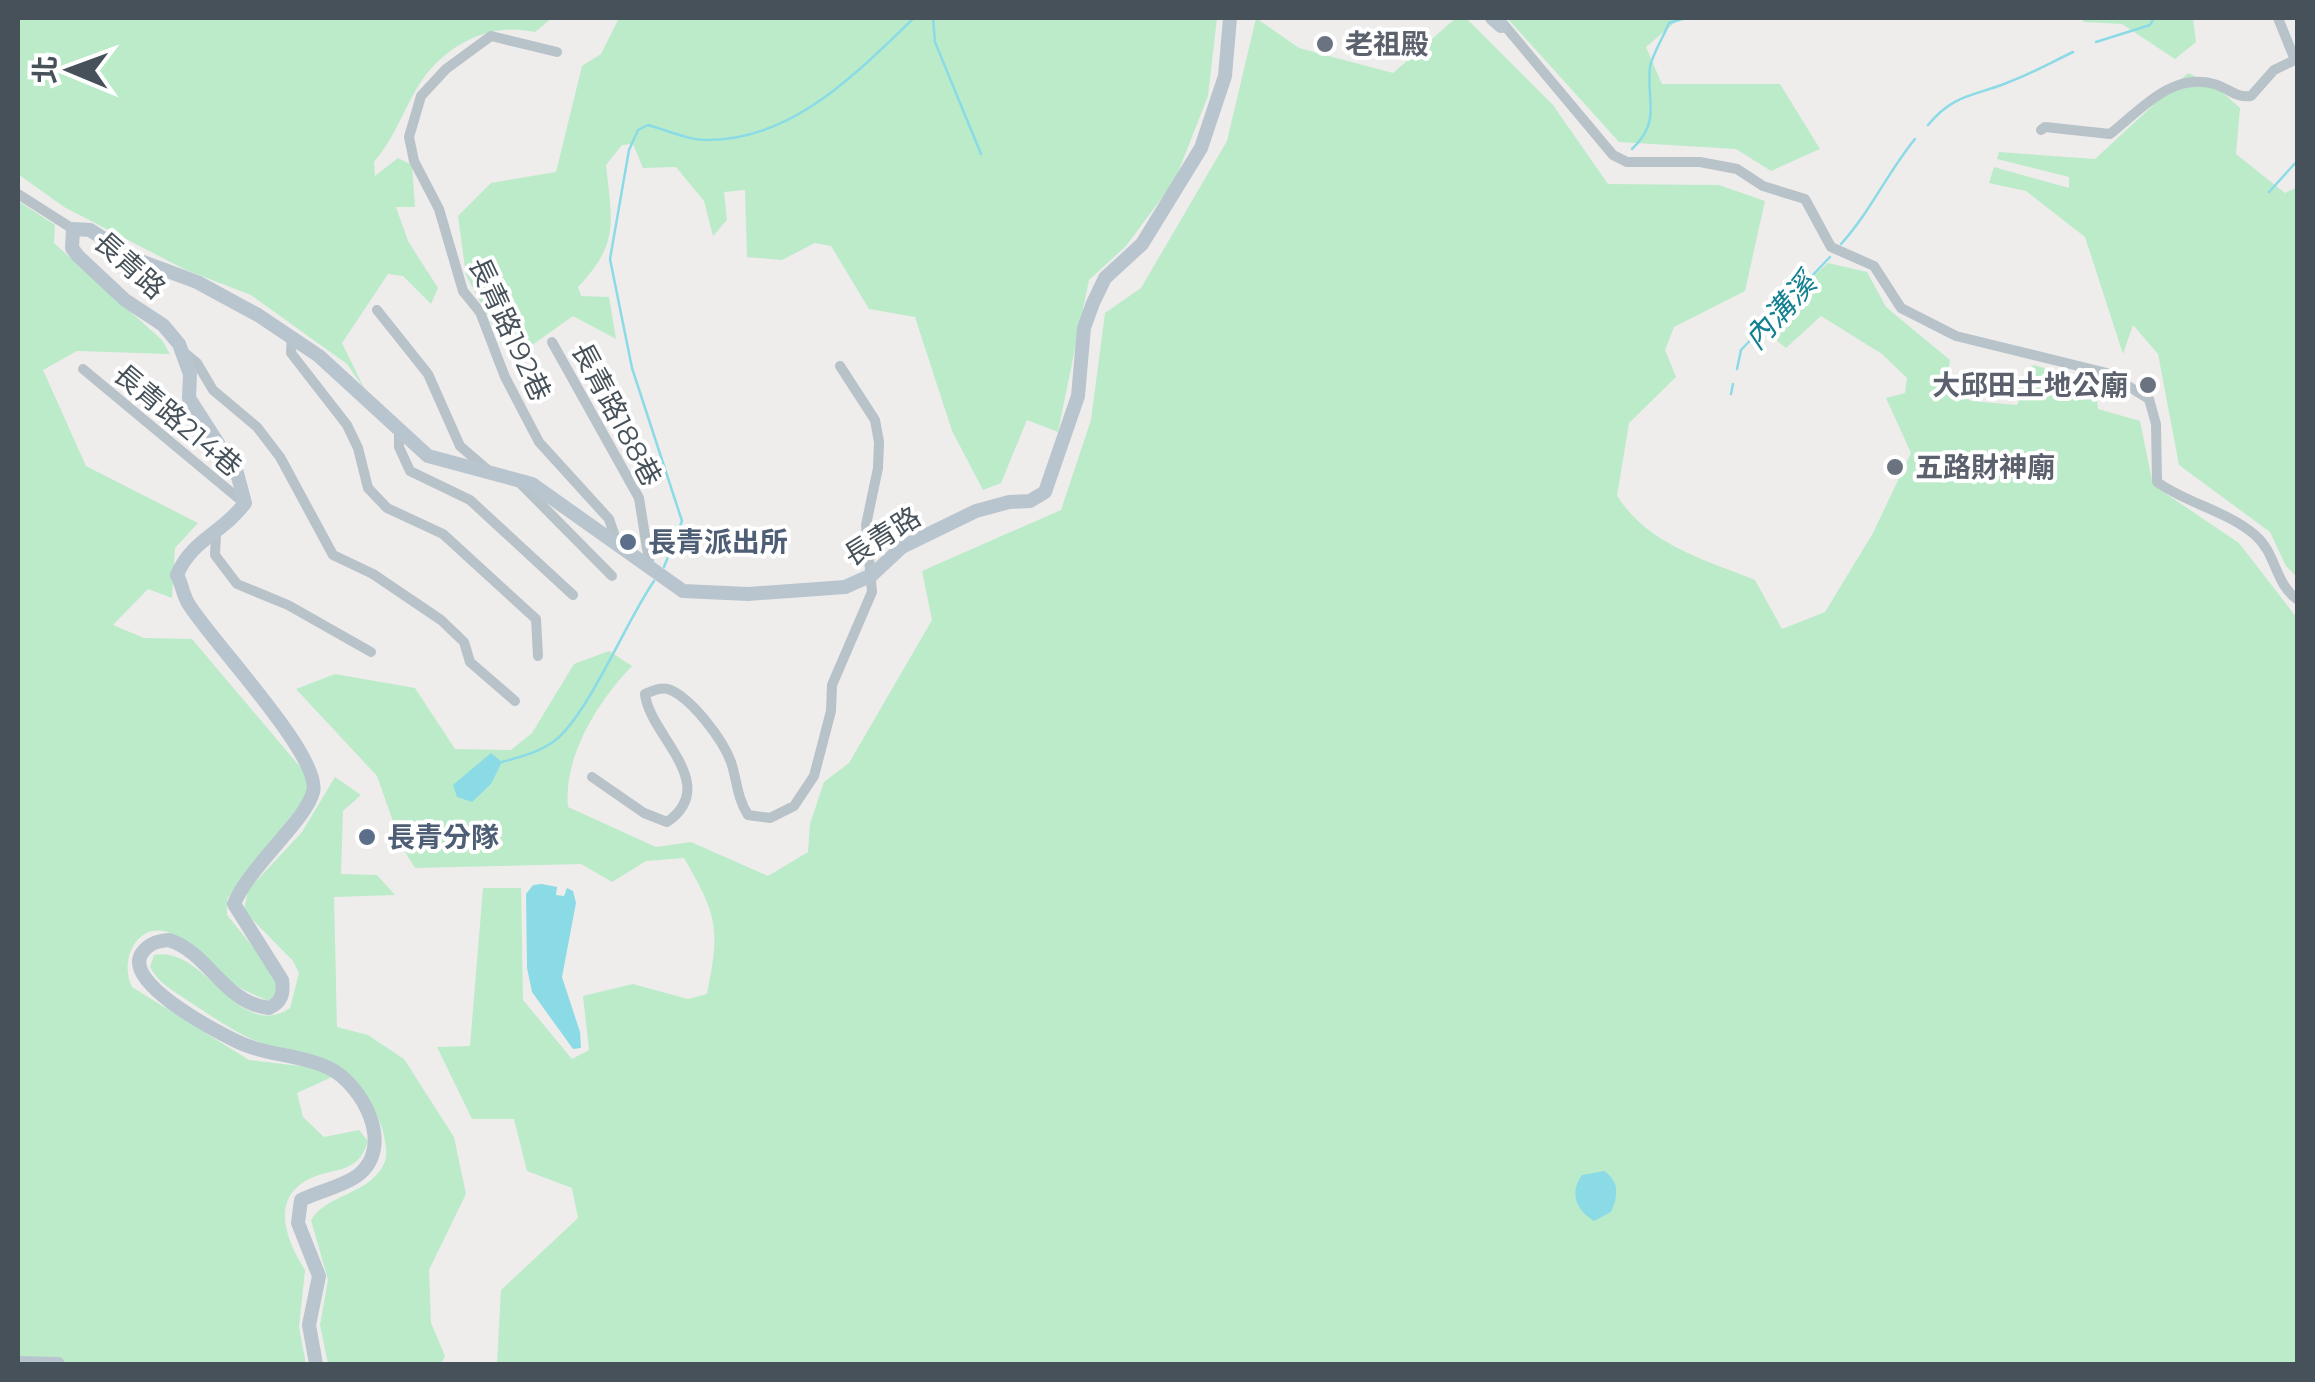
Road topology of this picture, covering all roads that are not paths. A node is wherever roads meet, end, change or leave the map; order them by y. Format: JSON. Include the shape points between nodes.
{"nodes":[{"id":1,"x":1230,"y":18,"type":"edge"},
{"id":2,"x":2278,"y":18,"type":"edge"},
{"id":3,"x":1498,"y":21,"type":"edge"},
{"id":4,"x":558,"y":52,"type":"dead end"},
{"id":5,"x":2040,"y":130,"type":"dead end"},
{"id":6,"x":18,"y":194,"type":"edge"},
{"id":7,"x":73,"y":229,"type":"junction"},
{"id":8,"x":377,"y":310,"type":"dead end"},
{"id":9,"x":292,"y":336,"type":"junction"},
{"id":10,"x":552,"y":342,"type":"dead end"},
{"id":11,"x":184,"y":352,"type":"junction"},
{"id":12,"x":840,"y":366,"type":"dead end"},
{"id":13,"x":82,"y":369,"type":"dead end"},
{"id":14,"x":399,"y":428,"type":"junction"},
{"id":15,"x":492,"y":476,"type":"junction"},
{"id":16,"x":519,"y":482,"type":"junction"},
{"id":17,"x":245,"y":504,"type":"junction"},
{"id":18,"x":216,"y":534,"type":"junction"},
{"id":19,"x":616,"y":542,"type":"junction"},
{"id":20,"x":650,"y":567,"type":"junction"},
{"id":21,"x":872,"y":575,"type":"junction"},
{"id":22,"x":612,"y":576,"type":"dead end"},
{"id":23,"x":573,"y":595,"type":"dead end"},
{"id":24,"x":2298,"y":600,"type":"edge"},
{"id":25,"x":371,"y":652,"type":"dead end"},
{"id":26,"x":538,"y":656,"type":"dead end"},
{"id":27,"x":516,"y":701,"type":"dead end"},
{"id":28,"x":592,"y":777,"type":"dead end"},
{"id":29,"x":18,"y":1363,"type":"edge"},
{"id":30,"x":58,"y":1364,"type":"edge"},
{"id":31,"x":316,"y":1364,"type":"edge"}],
"edges":[{"from":1,"to":21,"type":"street","name":"長青路","via":[[1225,76],[1201,148],[1142,244],[1105,278],[1088,315],[1078,396],[1045,492],[976,512],[902,547]]},
{"from":2,"to":5,"type":"street","via":[[2296,60],[2274,70],[2251,96],[2240,98],[2214,84],[2168,86],[2110,134]]},
{"from":3,"to":24,"type":"street","via":[[1613,155],[1627,162],[1737,168],[1764,186],[1805,199],[1831,247],[1874,266],[1901,308],[1956,336],[2107,373],[2149,399],[2157,482],[2251,532],[2266,546],[2286,592]]},
{"from":4,"to":19,"type":"street","name":"長青路192巷","via":[[491,36],[476,44],[421,96],[409,137],[463,291],[480,312],[505,377],[539,442],[609,519]]},
{"from":6,"to":7,"type":"street"},
{"from":7,"to":9,"type":"street","name":"長青路","via":[[90,230],[135,258],[197,282]]},
{"from":7,"to":11,"type":"street","name":"長青路","via":[[78,256],[164,326]]},
{"from":8,"to":15,"type":"street","via":[[428,374],[460,446]]},
{"from":9,"to":14,"type":"street","name":"長青路"},
{"from":9,"to":26,"type":"street","via":[[291,354],[358,448],[368,488],[387,508],[443,534],[510,593],[536,620]]},
{"from":10,"to":20,"type":"street","name":"長青路188巷","via":[[639,498]]},
{"from":11,"to":17,"type":"street","via":[[189,398],[237,473]]},
{"from":11,"to":27,"type":"street","via":[[280,457],[332,555],[442,620],[464,642],[470,662]]},
{"from":12,"to":21,"type":"street","via":[[875,420],[878,468],[866,525]]},
{"from":13,"to":17,"type":"street","name":"長青路214巷"},
{"from":14,"to":15,"type":"street","name":"長青路","via":[[434,459]]},
{"from":14,"to":23,"type":"street","via":[[410,470],[470,500]]},
{"from":15,"to":16,"type":"street","name":"長青路"},
{"from":16,"to":19,"type":"street","name":"長青路","via":[[559,500]]},
{"from":16,"to":22,"type":"street"},
{"from":17,"to":18,"type":"street"},
{"from":18,"to":25,"type":"street","via":[[215,554],[237,584]]},
{"from":18,"to":31,"type":"street","via":[[198,543],[177,575],[188,602],[313,780],[310,799],[234,904],[268,952],[284,990],[269,1008],[247,1003],[168,940],[150,945],[139,971],[152,989],[236,1042],[342,1077],[372,1122],[375,1150],[356,1177],[301,1200],[298,1223],[318,1276],[310,1325]]},
{"from":19,"to":20,"type":"street","name":"長青路"},
{"from":20,"to":21,"type":"street","name":"長青路","via":[[683,591],[708,594],[845,587]]},
{"from":21,"to":28,"type":"street","via":[[872,592],[832,685],[814,776],[794,806],[770,818],[748,814],[725,748],[669,690],[645,694],[646,710],[684,764],[688,783],[675,816],[667,822],[644,813]]},
{"from":29,"to":30,"type":"street"}]}
